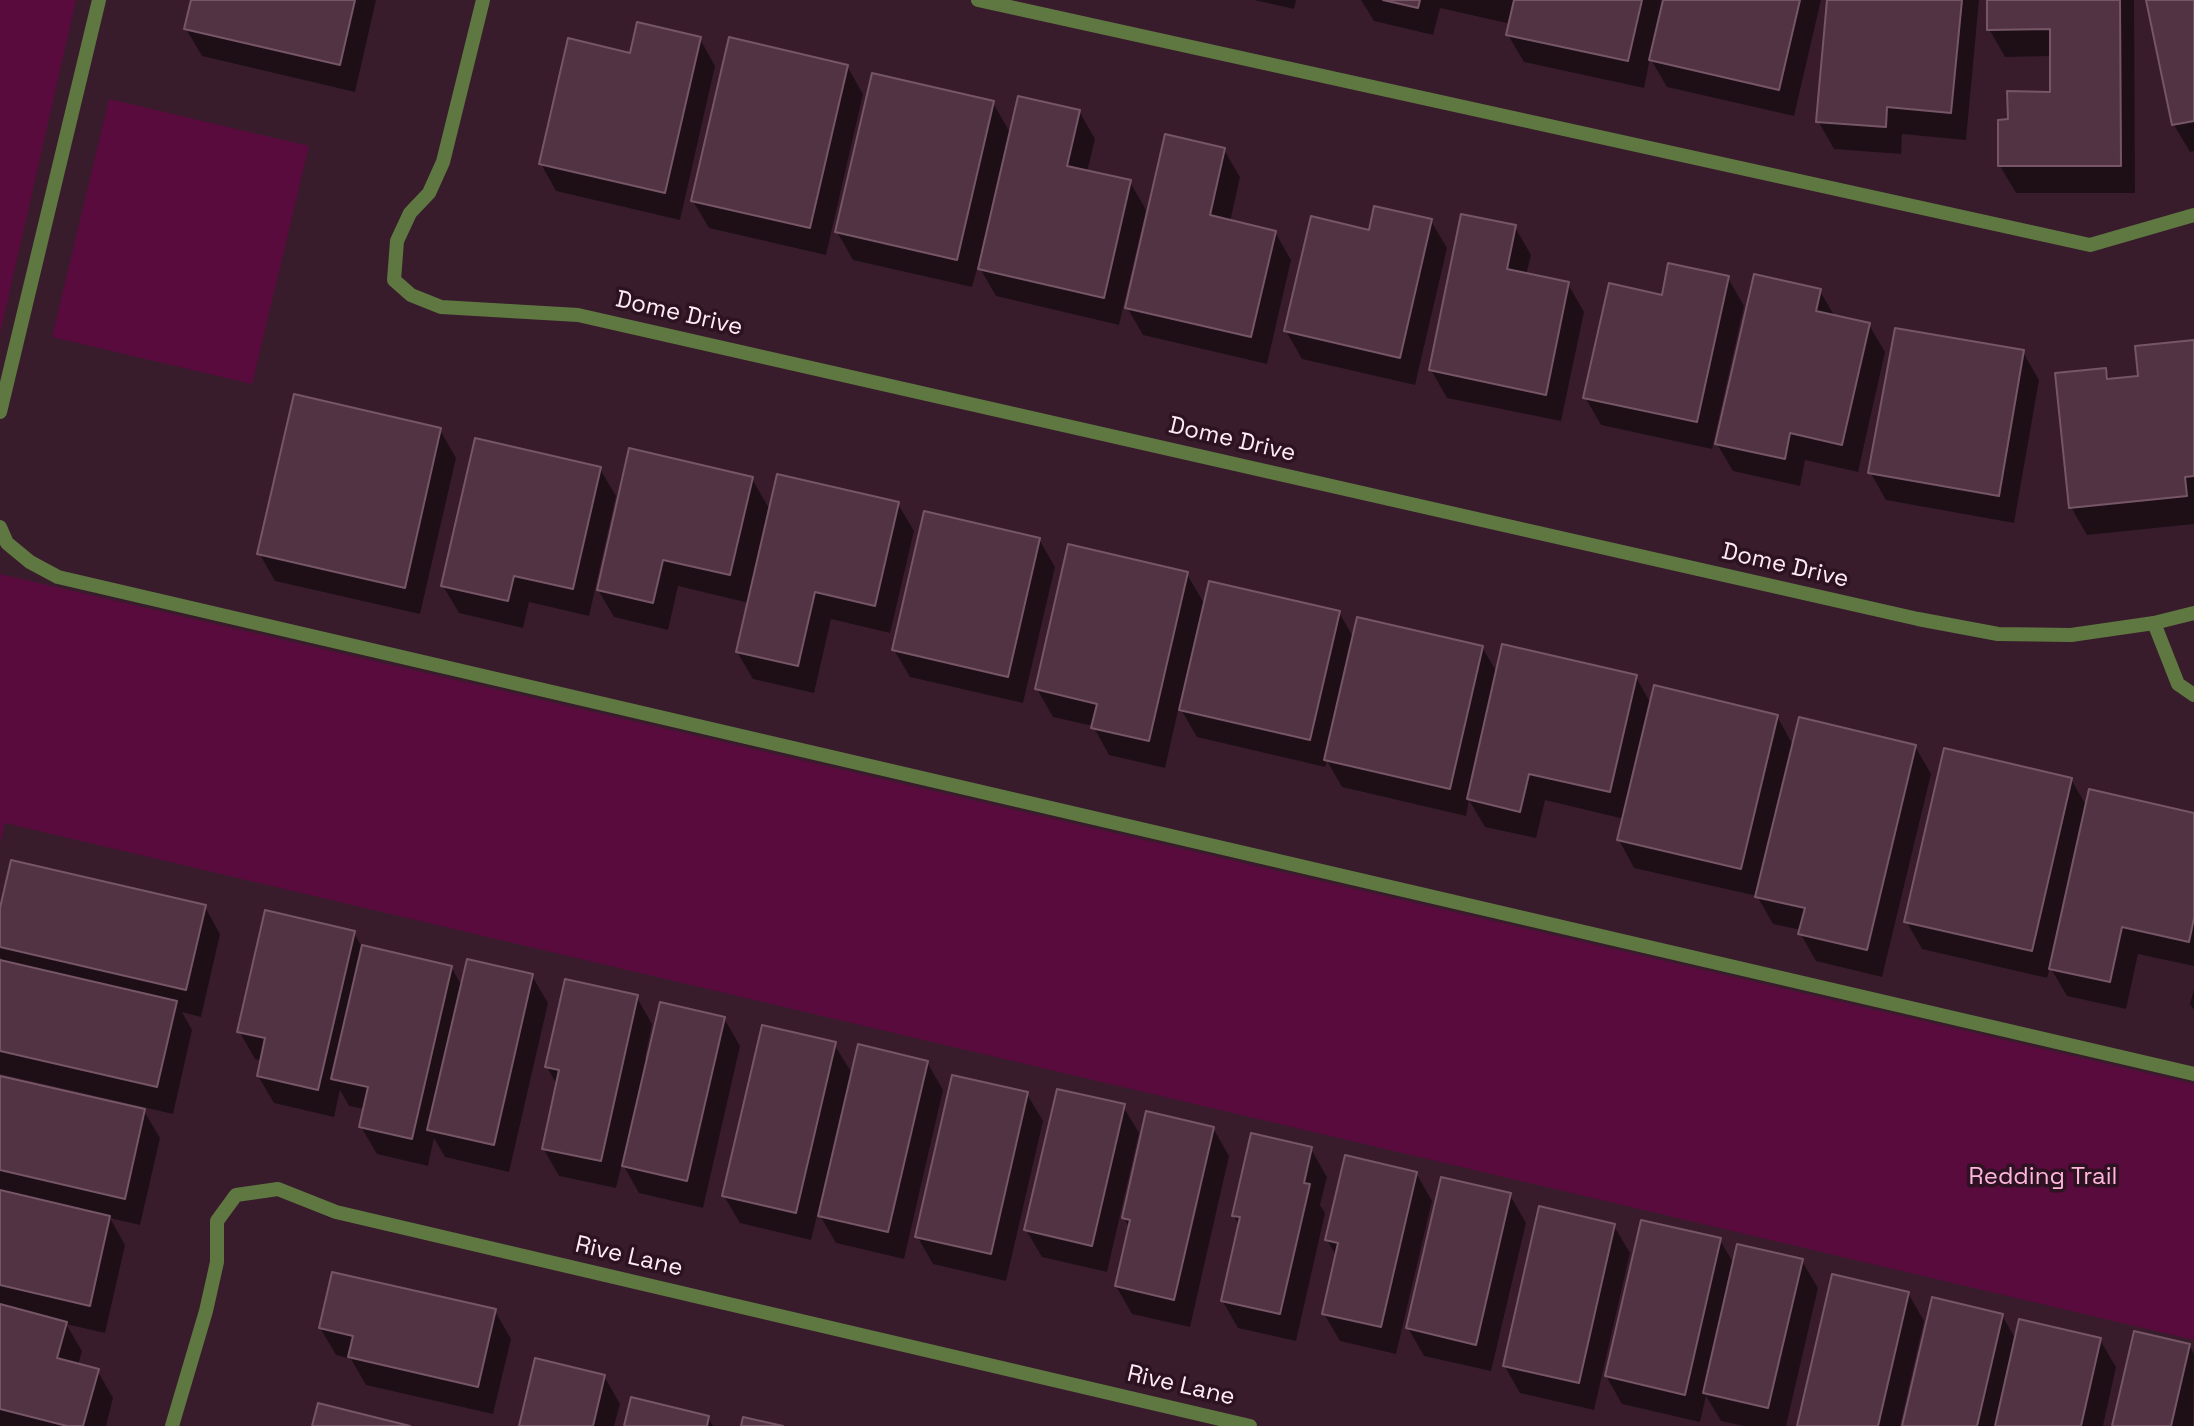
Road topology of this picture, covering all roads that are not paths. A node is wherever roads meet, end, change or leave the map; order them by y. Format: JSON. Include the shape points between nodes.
{"nodes":[{"id":1,"x":99,"y":0,"type":"edge"},
{"id":2,"x":482,"y":0,"type":"edge"},
{"id":3,"x":978,"y":0,"type":"edge"},
{"id":4,"x":2194,"y":215,"type":"edge"},
{"id":5,"x":0,"y":412,"type":"edge"},
{"id":6,"x":0,"y":527,"type":"edge"},
{"id":7,"x":2194,"y":613,"type":"edge"},
{"id":8,"x":2154,"y":623,"type":"junction"},
{"id":9,"x":2194,"y":695,"type":"edge"},
{"id":10,"x":2194,"y":1074,"type":"edge"},
{"id":11,"x":172,"y":1426,"type":"edge"},
{"id":12,"x":1250,"y":1426,"type":"edge"}],
"edges":[{"from":1,"to":5,"type":"street"},
{"from":2,"to":8,"type":"street","name":"Dome Drive","via":[[443,162],[429,194],[410,213],[397,241],[394,280],[411,295],[441,307],[578,314],[1958,627],[1997,634],[2071,635]]},
{"from":3,"to":4,"type":"street","via":[[2090,245]]},
{"from":6,"to":10,"type":"street","via":[[7,542],[30,562],[58,577]]},
{"from":7,"to":8,"type":"street","name":"Dome Drive"},
{"from":8,"to":9,"type":"street","via":[[2178,684]]},
{"from":11,"to":12,"type":"street","name":"Rive Lane","via":[[217,1262],[217,1221],[236,1195],[278,1189],[336,1212]]}]}
